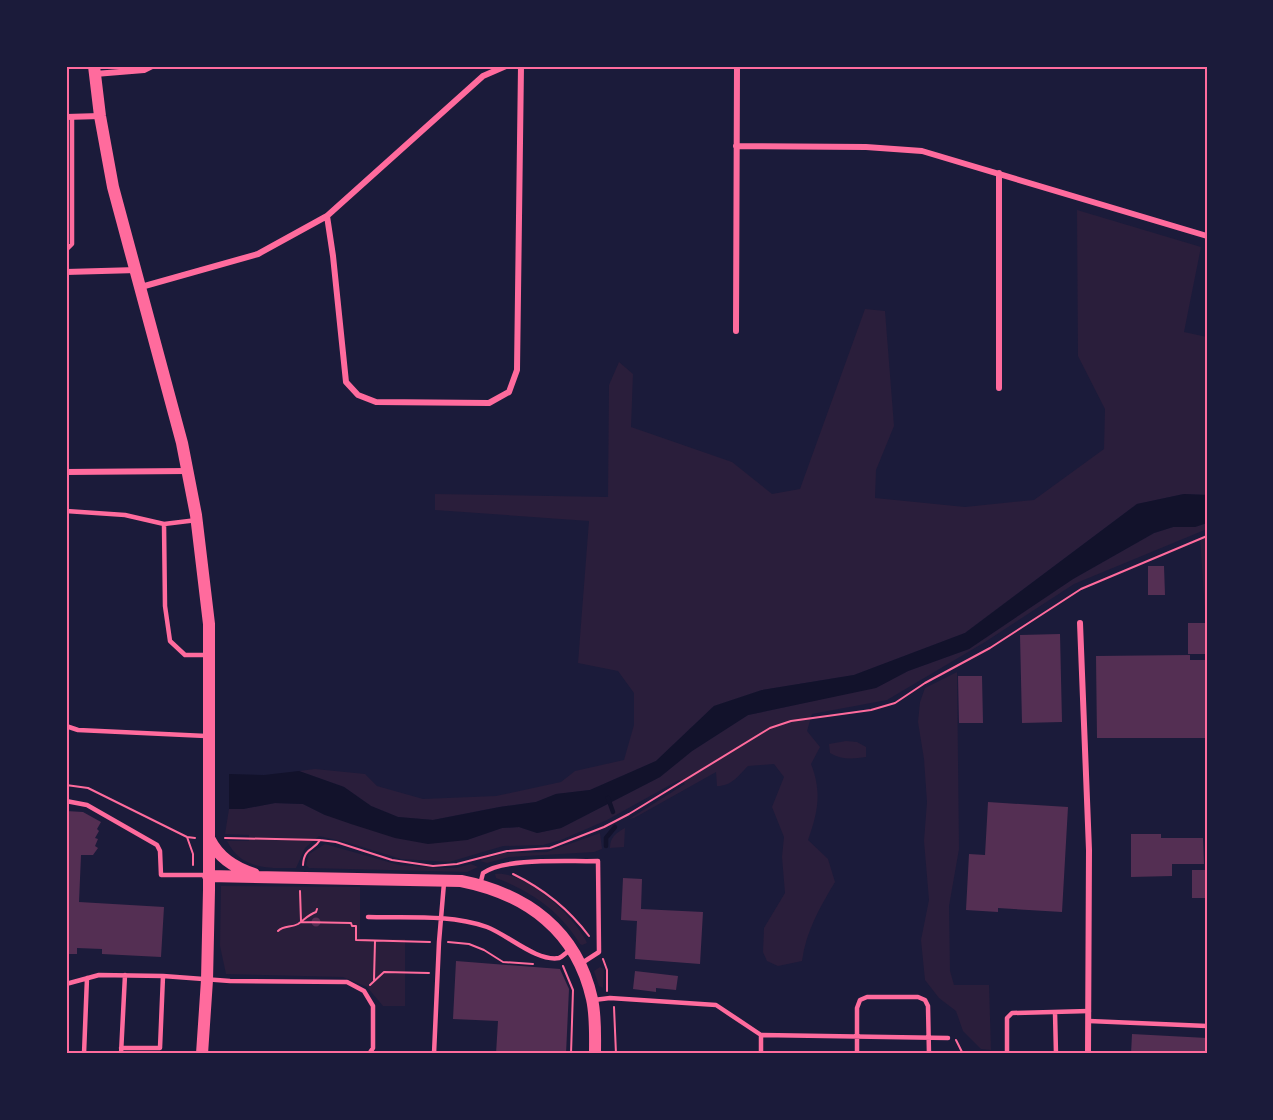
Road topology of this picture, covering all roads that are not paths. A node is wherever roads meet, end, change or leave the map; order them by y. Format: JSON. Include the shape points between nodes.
{"nodes":[{"id":1,"x":152,"y":66,"type":"edge"},
{"id":2,"x":506,"y":66,"type":"edge"},
{"id":3,"x":521,"y":66,"type":"edge"},
{"id":4,"x":737,"y":66,"type":"edge"},
{"id":5,"x":94,"y":70,"type":"edge"},
{"id":6,"x":100,"y":116,"type":"junction"},
{"id":7,"x":69,"y":117,"type":"edge"},
{"id":8,"x":736,"y":146,"type":"junction"},
{"id":9,"x":999,"y":173,"type":"junction"},
{"id":10,"x":327,"y":216,"type":"junction"},
{"id":11,"x":1207,"y":237,"type":"edge"},
{"id":12,"x":66,"y":250,"type":"edge"},
{"id":13,"x":137,"y":270,"type":"junction"},
{"id":14,"x":66,"y":272,"type":"edge"},
{"id":15,"x":141,"y":287,"type":"junction"},
{"id":16,"x":736,"y":331,"type":"dead end"},
{"id":17,"x":999,"y":388,"type":"dead end"},
{"id":18,"x":187,"y":471,"type":"junction"},
{"id":19,"x":66,"y":472,"type":"edge"},
{"id":20,"x":66,"y":511,"type":"edge"},
{"id":21,"x":196,"y":520,"type":"junction"},
{"id":22,"x":164,"y":524,"type":"junction"},
{"id":23,"x":1080,"y":623,"type":"dead end"},
{"id":24,"x":210,"y":655,"type":"junction"},
{"id":25,"x":66,"y":726,"type":"edge"},
{"id":26,"x":209,"y":736,"type":"junction"},
{"id":27,"x":66,"y":801,"type":"edge"},
{"id":28,"x":203,"y":838,"type":"junction"},
{"id":29,"x":208,"y":876,"type":"junction"},
{"id":30,"x":267,"y":878,"type":"junction"},
{"id":31,"x":444,"y":880,"type":"junction"},
{"id":32,"x":480,"y":885,"type":"junction"},
{"id":33,"x":368,"y":917,"type":"dead end"},
{"id":34,"x":442,"y":919,"type":"junction"},
{"id":35,"x":572,"y":950,"type":"junction"},
{"id":36,"x":579,"y":964,"type":"junction"},
{"id":37,"x":125,"y":975,"type":"junction"},
{"id":38,"x":163,"y":976,"type":"junction"},
{"id":39,"x":87,"y":978,"type":"junction"},
{"id":40,"x":207,"y":980,"type":"junction"},
{"id":41,"x":66,"y":984,"type":"edge"},
{"id":42,"x":592,"y":1000,"type":"junction"},
{"id":43,"x":1089,"y":1011,"type":"junction"},
{"id":44,"x":1055,"y":1012,"type":"junction"},
{"id":45,"x":1089,"y":1021,"type":"junction"},
{"id":46,"x":1207,"y":1026,"type":"edge"},
{"id":47,"x":761,"y":1035,"type":"junction"},
{"id":48,"x":857,"y":1038,"type":"junction"},
{"id":49,"x":929,"y":1038,"type":"junction"},
{"id":50,"x":948,"y":1038,"type":"road end"},
{"id":51,"x":121,"y":1051,"type":"edge"},
{"id":52,"x":147,"y":1051,"type":"edge"},
{"id":53,"x":161,"y":1051,"type":"edge"},
{"id":54,"x":84,"y":1054,"type":"edge"},
{"id":55,"x":202,"y":1054,"type":"edge"},
{"id":56,"x":369,"y":1054,"type":"edge"},
{"id":57,"x":434,"y":1054,"type":"edge"},
{"id":58,"x":595,"y":1054,"type":"edge"},
{"id":59,"x":761,"y":1054,"type":"edge"},
{"id":60,"x":857,"y":1054,"type":"edge"},
{"id":61,"x":929,"y":1054,"type":"edge"},
{"id":62,"x":1007,"y":1054,"type":"edge"},
{"id":63,"x":1056,"y":1054,"type":"edge"},
{"id":64,"x":1088,"y":1054,"type":"edge"}],
"edges":[{"from":1,"to":5,"type":"street","via":[[144,70]]},
{"from":2,"to":10,"type":"street","via":[[483,76]]},
{"from":3,"to":10,"type":"street","via":[[517,370],[509,392],[489,403],[376,402],[358,395],[346,382]]},
{"from":4,"to":8,"type":"street"},
{"from":5,"to":6,"type":"main road"},
{"from":6,"to":7,"type":"street"},
{"from":6,"to":13,"type":"main road","via":[[113,187]]},
{"from":7,"to":12,"type":"lane","via":[[72,244]]},
{"from":8,"to":9,"type":"street","via":[[922,151]]},
{"from":8,"to":16,"type":"street"},
{"from":9,"to":11,"type":"street"},
{"from":9,"to":17,"type":"street"},
{"from":10,"to":15,"type":"street","via":[[258,254]]},
{"from":13,"to":14,"type":"street"},
{"from":13,"to":15,"type":"main road"},
{"from":15,"to":18,"type":"main road"},
{"from":18,"to":19,"type":"street"},
{"from":18,"to":21,"type":"main road"},
{"from":20,"to":22,"type":"lane","via":[[125,515]]},
{"from":21,"to":22,"type":"lane"},
{"from":21,"to":24,"type":"main road"},
{"from":22,"to":24,"type":"lane","via":[[165,606],[170,641],[185,655]]},
{"from":23,"to":43,"type":"street","via":[[1089,850]]},
{"from":24,"to":26,"type":"main road"},
{"from":25,"to":26,"type":"lane","via":[[78,730]]},
{"from":26,"to":28,"type":"main road"},
{"from":27,"to":29,"type":"lane","via":[[87,805],[157,844],[160,875]]},
{"from":28,"to":29,"type":"main road"},
{"from":28,"to":30,"type":"main road","via":[[230,863]]},
{"from":29,"to":30,"type":"main road"},
{"from":29,"to":40,"type":"main road"},
{"from":30,"to":31,"type":"main road"},
{"from":31,"to":32,"type":"main road"},
{"from":31,"to":34,"type":"lane"},
{"from":32,"to":35,"type":"main road","via":[[514,897],[542,914]]},
{"from":32,"to":36,"type":"lane","via":[[483,873],[498,866],[598,861],[599,952]]},
{"from":33,"to":34,"type":"lane"},
{"from":34,"to":35,"type":"lane","via":[[489,928],[541,956],[559,958]]},
{"from":34,"to":57,"type":"lane"},
{"from":35,"to":36,"type":"main road"},
{"from":36,"to":42,"type":"main road"},
{"from":37,"to":38,"type":"lane"},
{"from":37,"to":39,"type":"lane"},
{"from":37,"to":51,"type":"lane"},
{"from":38,"to":40,"type":"lane"},
{"from":38,"to":53,"type":"lane"},
{"from":39,"to":41,"type":"lane"},
{"from":39,"to":54,"type":"lane"},
{"from":40,"to":55,"type":"main road"},
{"from":40,"to":56,"type":"lane","via":[[347,982],[364,991],[373,1006],[373,1048]]},
{"from":42,"to":47,"type":"lane","via":[[716,1005]]},
{"from":42,"to":58,"type":"main road"},
{"from":43,"to":44,"type":"lane"},
{"from":43,"to":45,"type":"street"},
{"from":44,"to":62,"type":"lane","via":[[1009,1015]]},
{"from":44,"to":63,"type":"lane"},
{"from":45,"to":46,"type":"lane"},
{"from":45,"to":64,"type":"street"},
{"from":47,"to":48,"type":"lane"},
{"from":47,"to":59,"type":"lane"},
{"from":48,"to":49,"type":"lane"},
{"from":48,"to":49,"type":"lane","via":[[860,1000],[918,997],[928,1006]]},
{"from":48,"to":60,"type":"lane"},
{"from":49,"to":50,"type":"lane"},
{"from":49,"to":61,"type":"lane"},
{"from":51,"to":52,"type":"lane"},
{"from":52,"to":53,"type":"lane"}]}
